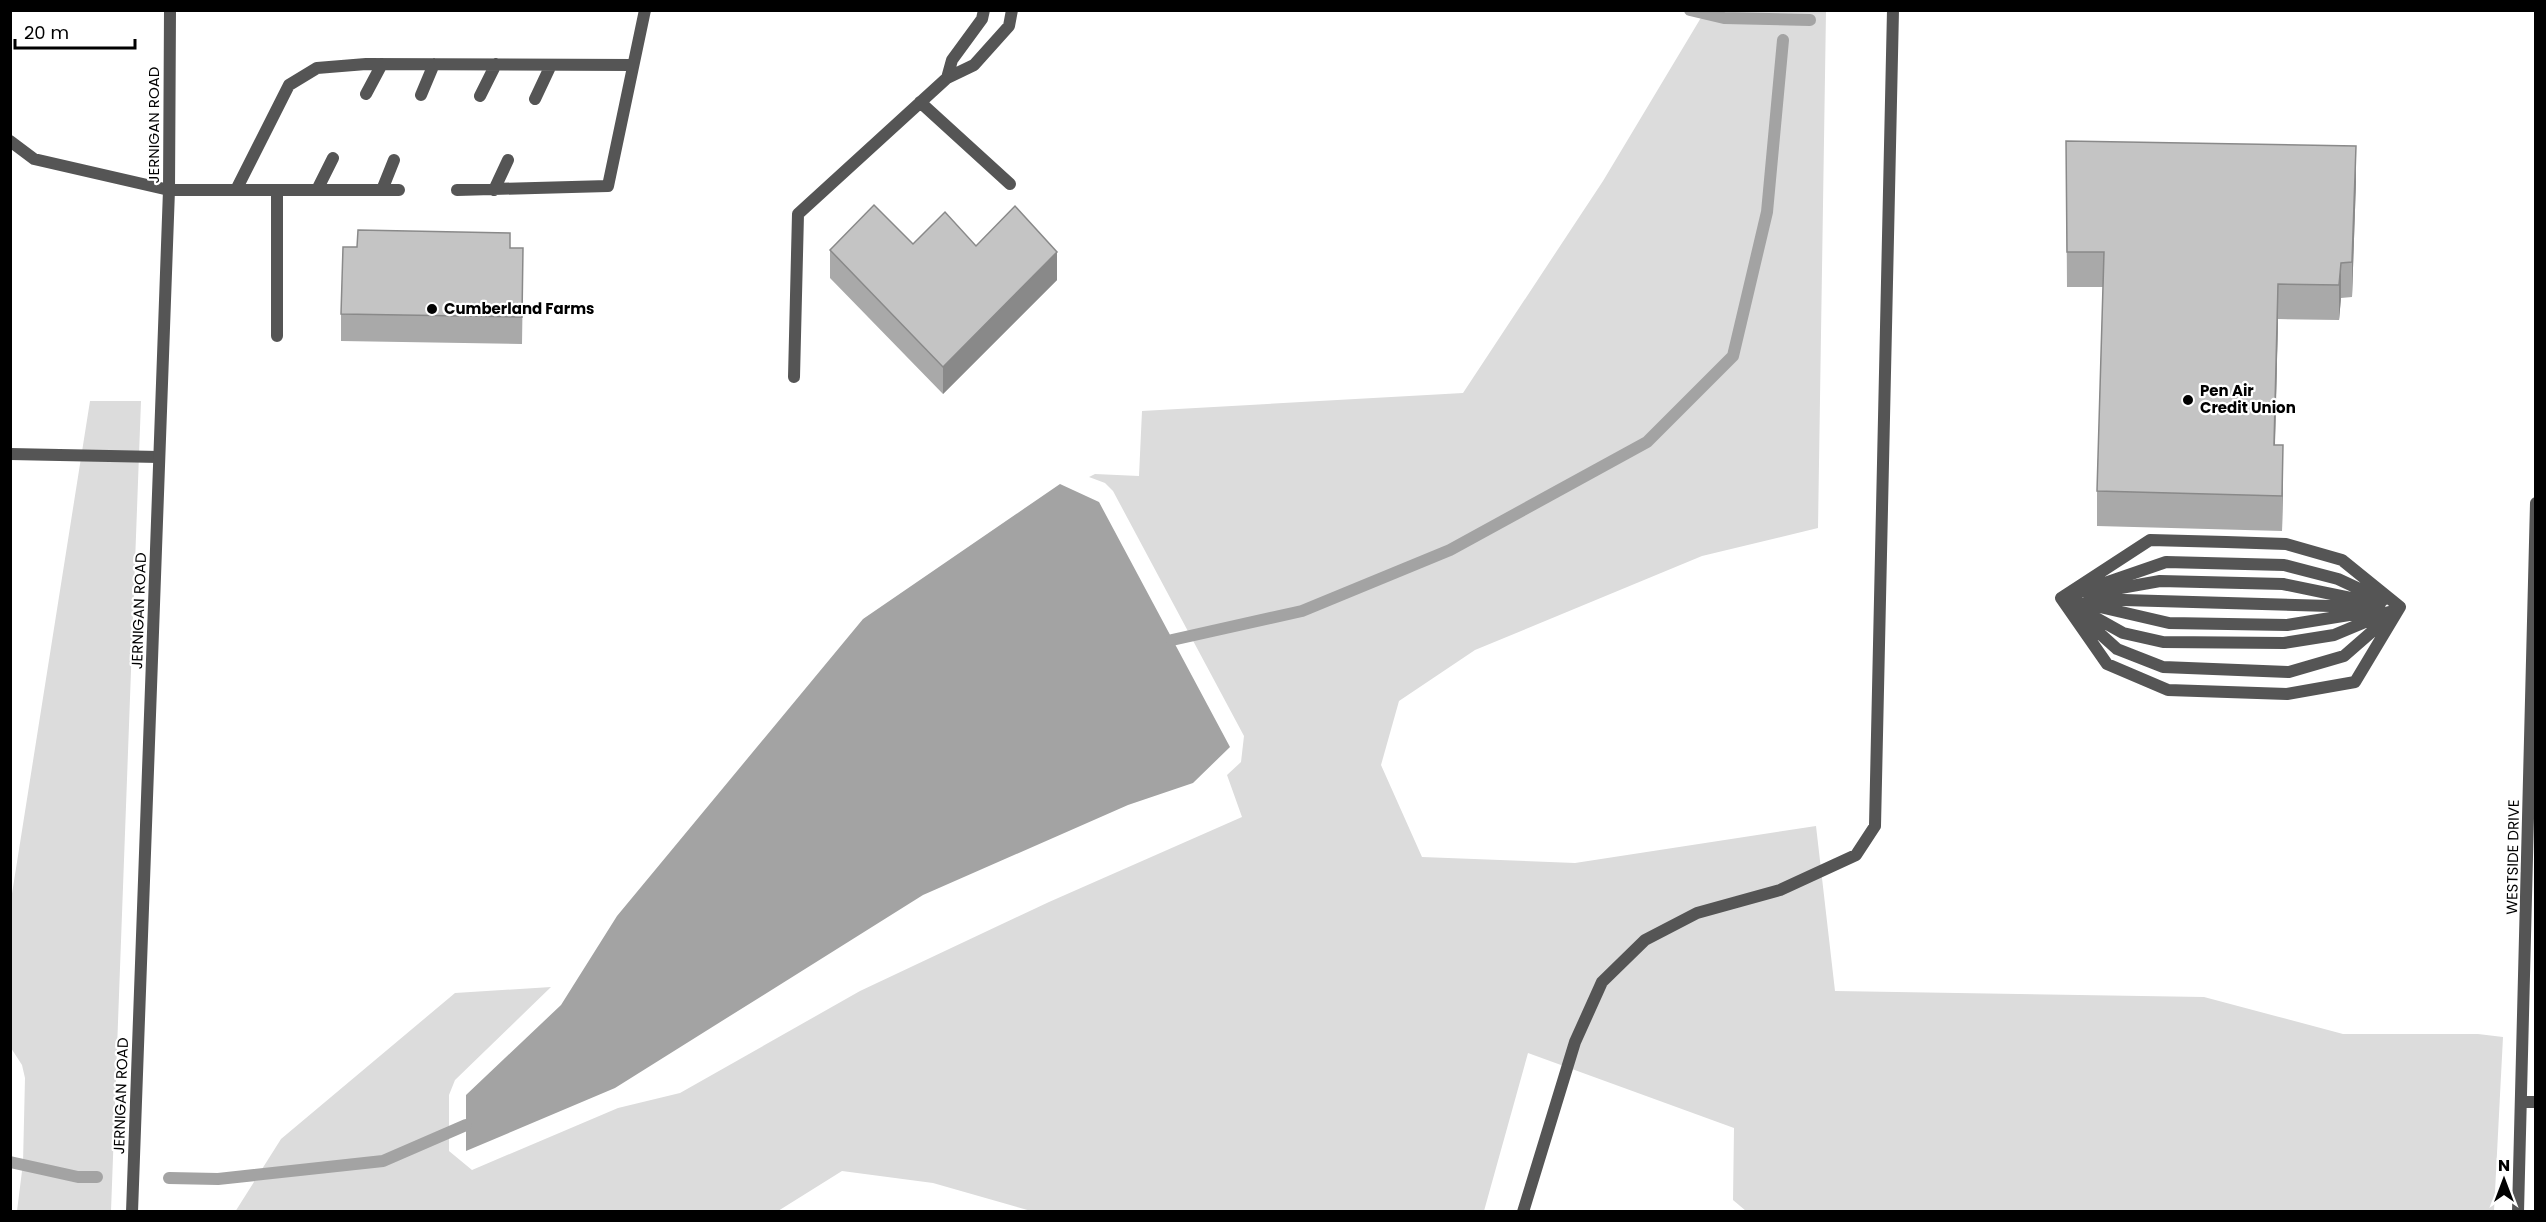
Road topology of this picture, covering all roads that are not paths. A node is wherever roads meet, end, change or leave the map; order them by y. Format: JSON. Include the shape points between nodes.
{"nodes":[{"id":1,"x":170,"y":10,"type":"edge"},
{"id":2,"x":645,"y":10,"type":"edge"},
{"id":3,"x":984,"y":10,"type":"edge"},
{"id":4,"x":1012,"y":10,"type":"edge"},
{"id":5,"x":1893,"y":10,"type":"edge"},
{"id":6,"x":382,"y":63,"type":"junction"},
{"id":7,"x":434,"y":64,"type":"junction"},
{"id":8,"x":496,"y":64,"type":"junction"},
{"id":9,"x":551,"y":65,"type":"junction"},
{"id":10,"x":633,"y":66,"type":"junction"},
{"id":11,"x":947,"y":78,"type":"junction"},
{"id":12,"x":366,"y":94,"type":"dead end"},
{"id":13,"x":421,"y":95,"type":"dead end"},
{"id":14,"x":480,"y":96,"type":"dead end"},
{"id":15,"x":535,"y":99,"type":"dead end"},
{"id":16,"x":920,"y":102,"type":"junction"},
{"id":17,"x":10,"y":141,"type":"edge"},
{"id":18,"x":333,"y":158,"type":"dead end"},
{"id":19,"x":394,"y":160,"type":"dead end"},
{"id":20,"x":508,"y":160,"type":"dead end"},
{"id":21,"x":1010,"y":184,"type":"dead end"},
{"id":22,"x":169,"y":190,"type":"junction"},
{"id":23,"x":236,"y":190,"type":"junction"},
{"id":24,"x":277,"y":190,"type":"junction"},
{"id":25,"x":317,"y":190,"type":"junction"},
{"id":26,"x":382,"y":190,"type":"junction"},
{"id":27,"x":399,"y":190,"type":"dead end"},
{"id":28,"x":457,"y":190,"type":"dead end"},
{"id":29,"x":494,"y":190,"type":"junction"},
{"id":30,"x":277,"y":336,"type":"dead end"},
{"id":31,"x":795,"y":377,"type":"dead end"},
{"id":32,"x":10,"y":454,"type":"edge"},
{"id":33,"x":159,"y":457,"type":"junction"},
{"id":34,"x":2535,"y":503,"type":"edge"},
{"id":35,"x":2061,"y":598,"type":"junction"},
{"id":36,"x":2400,"y":607,"type":"junction"},
{"id":37,"x":2522,"y":1101,"type":"junction"},
{"id":38,"x":2535,"y":1102,"type":"edge"},
{"id":39,"x":132,"y":1212,"type":"edge"},
{"id":40,"x":1522,"y":1212,"type":"edge"},
{"id":41,"x":2518,"y":1212,"type":"edge"}],
"edges":[{"from":1,"to":22,"type":"street","name":"JERNIGAN ROAD"},
{"from":2,"to":10,"type":"street"},
{"from":3,"to":11,"type":"street","via":[[982,19],[952,60]]},
{"from":4,"to":11,"type":"street","via":[[1009,26],[974,65]]},
{"from":5,"to":40,"type":"street","via":[[1875,826],[1856,855],[1780,890],[1697,913],[1645,940],[1602,982],[1575,1042]]},
{"from":6,"to":7,"type":"street"},
{"from":6,"to":12,"type":"street"},
{"from":6,"to":23,"type":"street","via":[[317,68],[289,85]]},
{"from":7,"to":8,"type":"street"},
{"from":7,"to":13,"type":"street"},
{"from":8,"to":9,"type":"street"},
{"from":8,"to":14,"type":"street"},
{"from":9,"to":10,"type":"street"},
{"from":9,"to":15,"type":"street"},
{"from":10,"to":29,"type":"street","via":[[608,186]]},
{"from":11,"to":16,"type":"street"},
{"from":16,"to":21,"type":"street"},
{"from":16,"to":31,"type":"street","via":[[798,214]]},
{"from":17,"to":22,"type":"street","via":[[34,159]]},
{"from":18,"to":25,"type":"street"},
{"from":19,"to":26,"type":"street"},
{"from":20,"to":29,"type":"street"},
{"from":22,"to":23,"type":"street"},
{"from":22,"to":33,"type":"street","name":"JERNIGAN ROAD"},
{"from":23,"to":24,"type":"street"},
{"from":24,"to":25,"type":"street"},
{"from":24,"to":30,"type":"street"},
{"from":25,"to":26,"type":"street"},
{"from":26,"to":27,"type":"street"},
{"from":28,"to":29,"type":"street"},
{"from":32,"to":33,"type":"street"},
{"from":33,"to":39,"type":"street","name":"JERNIGAN ROAD"},
{"from":34,"to":37,"type":"street","name":"WESTSIDE DRIVE"},
{"from":35,"to":36,"type":"street"},
{"from":35,"to":36,"type":"street","via":[[2160,581],[2283,584]]},
{"from":35,"to":36,"type":"street","via":[[2169,623],[2288,625]]},
{"from":35,"to":36,"type":"street","via":[[2166,562],[2189,562],[2284,565],[2337,579]]},
{"from":35,"to":36,"type":"street","via":[[2123,633],[2163,642],[2284,643],[2334,635]]},
{"from":35,"to":36,"type":"street","via":[[2150,540],[2226,542],[2286,544],[2342,560]]},
{"from":35,"to":36,"type":"street","via":[[2117,649],[2163,666],[2289,672],[2344,656]]},
{"from":35,"to":36,"type":"street","via":[[2107,664],[2168,690],[2276,694],[2355,682]]},
{"from":37,"to":38,"type":"street"},
{"from":37,"to":41,"type":"street","name":"WESTSIDE DRIVE"}]}
